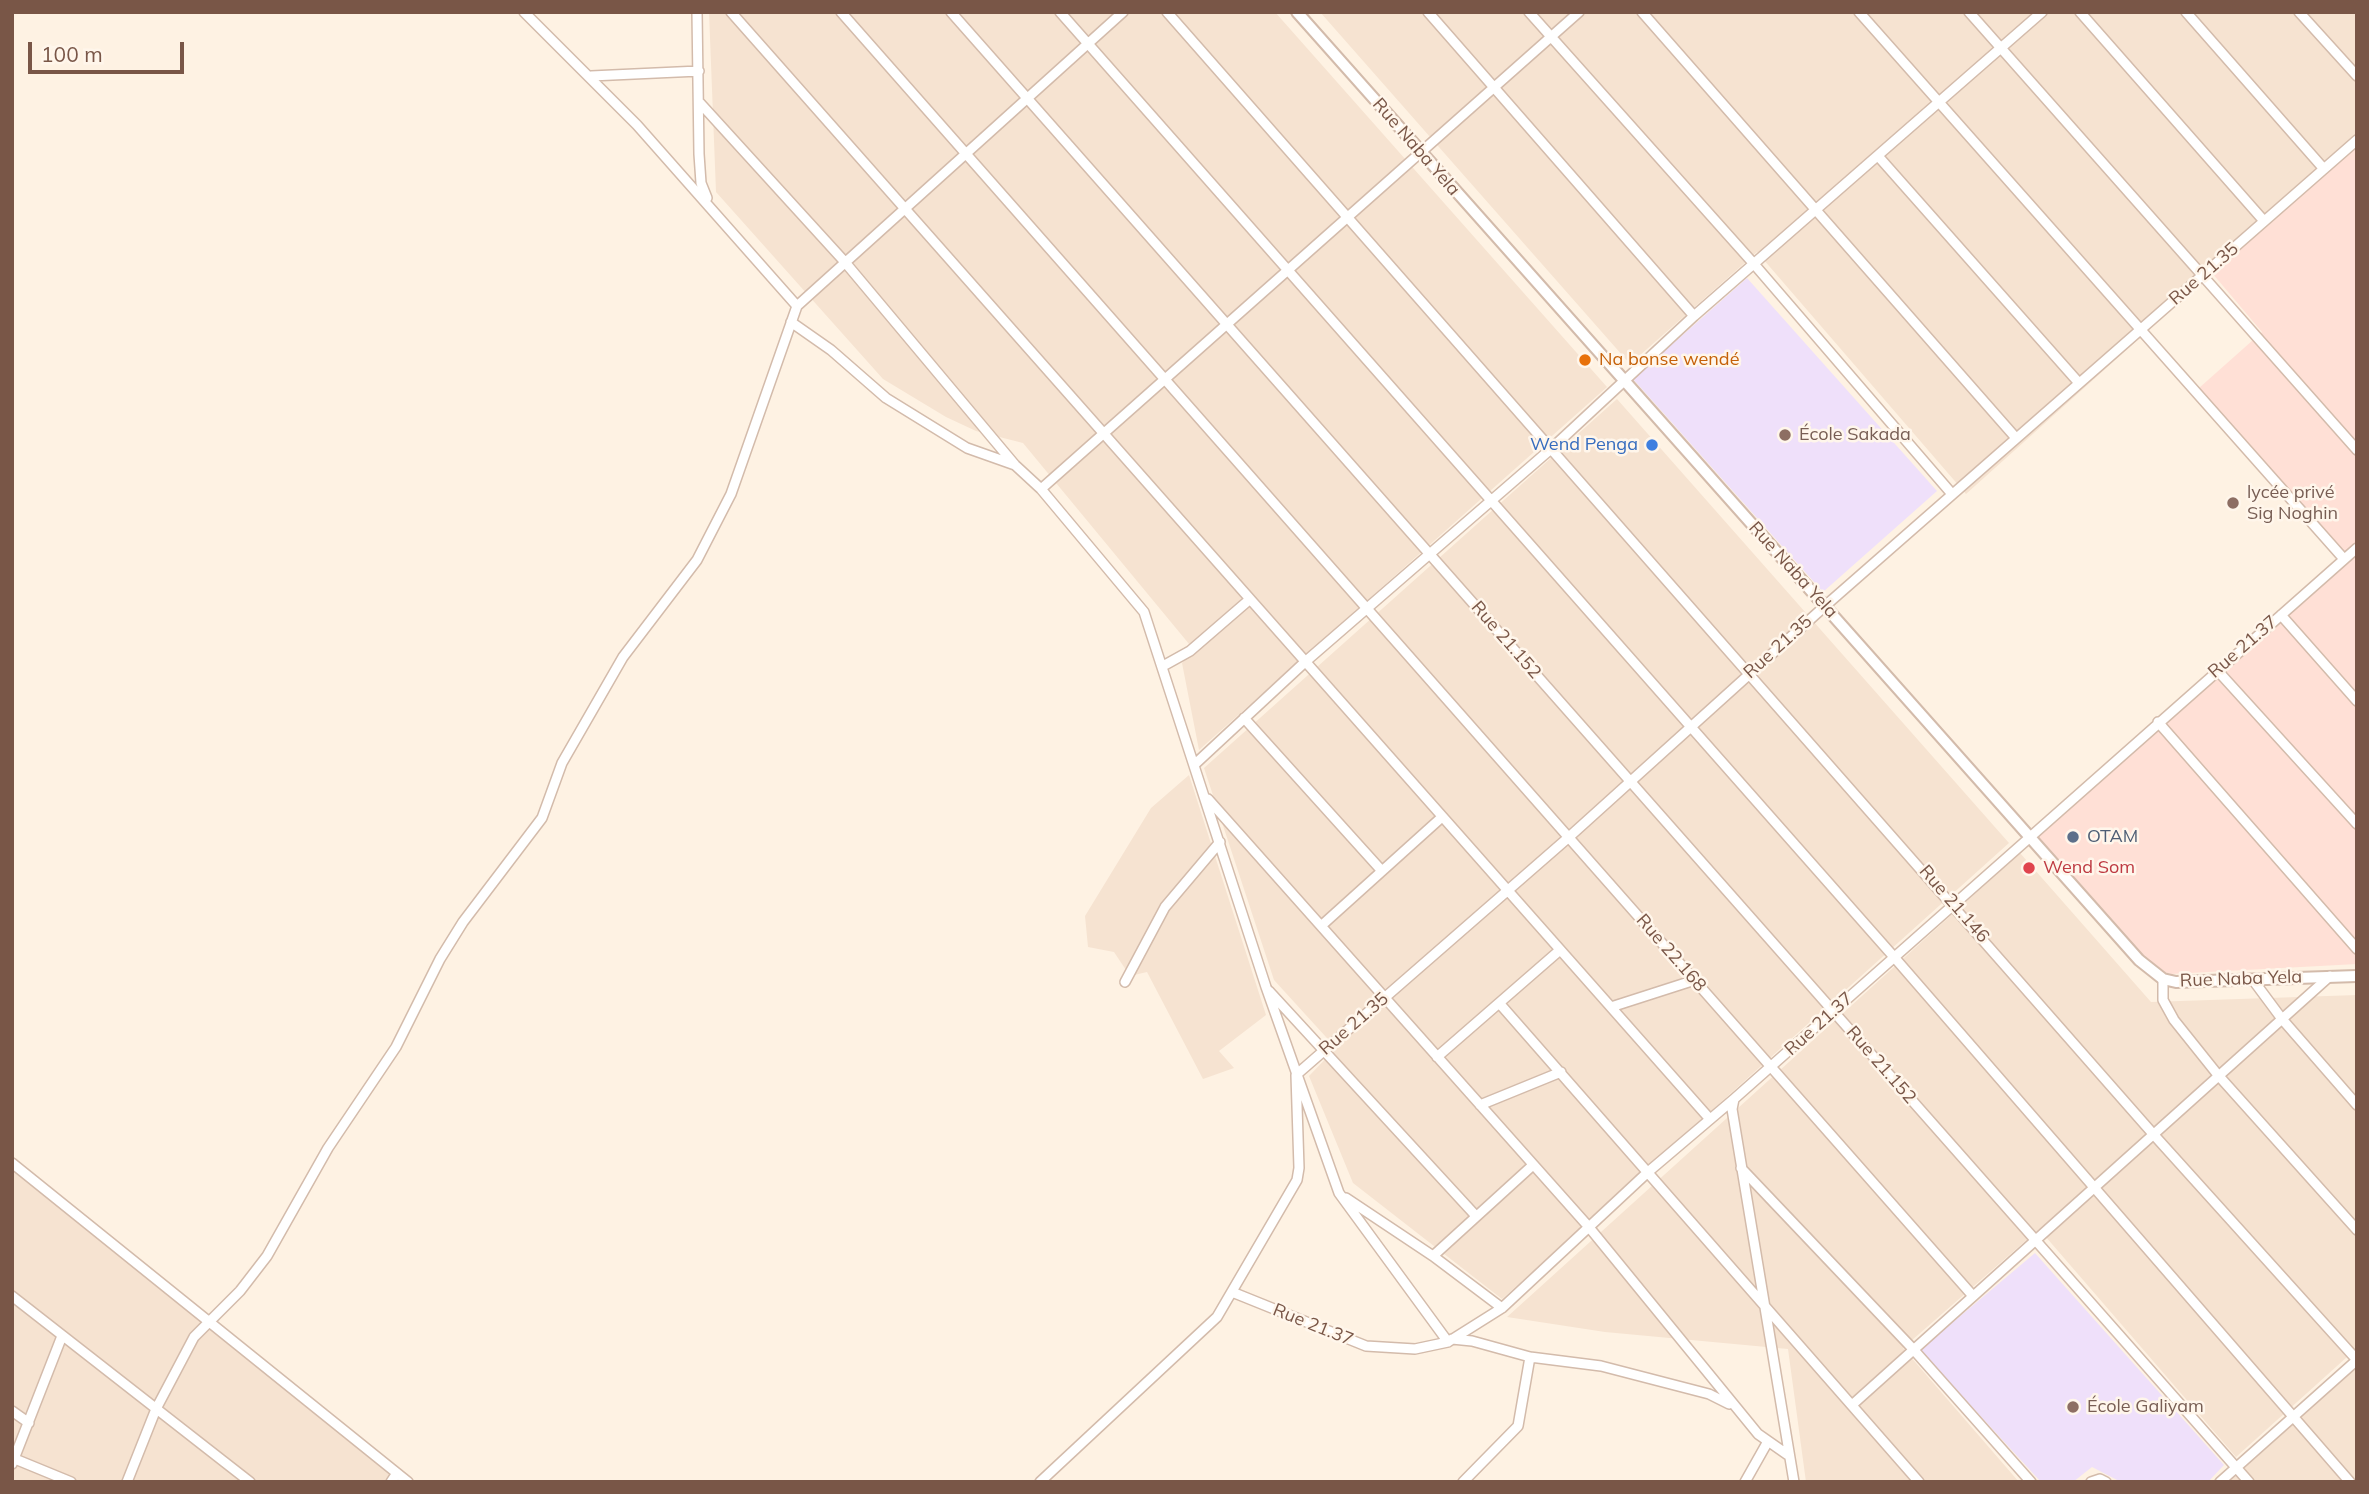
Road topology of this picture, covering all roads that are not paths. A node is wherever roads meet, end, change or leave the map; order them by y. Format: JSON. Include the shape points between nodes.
{"nodes":[{"id":1,"x":524,"y":12,"type":"edge"},
{"id":2,"x":697,"y":12,"type":"edge"},
{"id":3,"x":731,"y":12,"type":"edge"},
{"id":4,"x":841,"y":12,"type":"edge"},
{"id":5,"x":951,"y":12,"type":"edge"},
{"id":6,"x":1060,"y":12,"type":"edge"},
{"id":7,"x":1123,"y":12,"type":"edge"},
{"id":8,"x":1167,"y":12,"type":"edge"},
{"id":9,"x":1297,"y":12,"type":"edge"},
{"id":10,"x":1428,"y":12,"type":"edge"},
{"id":11,"x":1529,"y":12,"type":"edge"},
{"id":12,"x":1579,"y":12,"type":"edge"},
{"id":13,"x":1642,"y":12,"type":"edge"},
{"id":14,"x":1860,"y":12,"type":"edge"},
{"id":15,"x":1969,"y":12,"type":"edge"},
{"id":16,"x":2042,"y":12,"type":"edge"},
{"id":17,"x":2080,"y":12,"type":"edge"},
{"id":18,"x":2186,"y":12,"type":"edge"},
{"id":19,"x":2299,"y":12,"type":"edge"},
{"id":20,"x":1551,"y":37,"type":"junction"},
{"id":21,"x":1087,"y":44,"type":"junction"},
{"id":22,"x":2001,"y":49,"type":"junction"},
{"id":23,"x":699,"y":71,"type":"junction"},
{"id":24,"x":2357,"y":75,"type":"edge"},
{"id":25,"x":592,"y":76,"type":"junction"},
{"id":26,"x":1494,"y":87,"type":"junction"},
{"id":27,"x":1027,"y":98,"type":"junction"},
{"id":28,"x":1939,"y":101,"type":"junction"},
{"id":29,"x":700,"y":103,"type":"junction"},
{"id":30,"x":2357,"y":140,"type":"edge"},
{"id":31,"x":966,"y":152,"type":"junction"},
{"id":32,"x":1421,"y":152,"type":"junction"},
{"id":33,"x":1878,"y":156,"type":"junction"},
{"id":34,"x":2324,"y":169,"type":"junction"},
{"id":35,"x":710,"y":205,"type":"junction"},
{"id":36,"x":905,"y":206,"type":"junction"},
{"id":37,"x":1815,"y":210,"type":"junction"},
{"id":38,"x":1348,"y":217,"type":"junction"},
{"id":39,"x":2264,"y":221,"type":"junction"},
{"id":40,"x":845,"y":261,"type":"junction"},
{"id":41,"x":1754,"y":264,"type":"junction"},
{"id":42,"x":1287,"y":271,"type":"junction"},
{"id":43,"x":2201,"y":277,"type":"junction"},
{"id":44,"x":797,"y":306,"type":"junction"},
{"id":45,"x":1694,"y":316,"type":"junction"},
{"id":46,"x":791,"y":322,"type":"junction"},
{"id":47,"x":1225,"y":326,"type":"junction"},
{"id":48,"x":2141,"y":329,"type":"junction"},
{"id":49,"x":1164,"y":379,"type":"junction"},
{"id":50,"x":1623,"y":380,"type":"junction"},
{"id":51,"x":2079,"y":383,"type":"junction"},
{"id":52,"x":1104,"y":432,"type":"junction"},
{"id":53,"x":2016,"y":438,"type":"junction"},
{"id":54,"x":1552,"y":448,"type":"junction"},
{"id":55,"x":2357,"y":450,"type":"edge"},
{"id":56,"x":1015,"y":465,"type":"junction"},
{"id":57,"x":1041,"y":489,"type":"junction"},
{"id":58,"x":1952,"y":494,"type":"junction"},
{"id":59,"x":1491,"y":502,"type":"junction"},
{"id":60,"x":2357,"y":548,"type":"edge"},
{"id":61,"x":1431,"y":554,"type":"junction"},
{"id":62,"x":2344,"y":559,"type":"junction"},
{"id":63,"x":1249,"y":600,"type":"junction"},
{"id":64,"x":1825,"y":606,"type":"junction"},
{"id":65,"x":1370,"y":609,"type":"junction"},
{"id":66,"x":2281,"y":615,"type":"junction"},
{"id":67,"x":1306,"y":662,"type":"junction"},
{"id":68,"x":1163,"y":666,"type":"junction"},
{"id":69,"x":2217,"y":670,"type":"junction"},
{"id":70,"x":1750,"y":672,"type":"junction"},
{"id":71,"x":2357,"y":701,"type":"edge"},
{"id":72,"x":1244,"y":718,"type":"junction"},
{"id":73,"x":2158,"y":722,"type":"junction"},
{"id":74,"x":1689,"y":726,"type":"junction"},
{"id":75,"x":1194,"y":765,"type":"junction"},
{"id":76,"x":1630,"y":779,"type":"junction"},
{"id":77,"x":1205,"y":795,"type":"junction"},
{"id":78,"x":1442,"y":817,"type":"junction"},
{"id":79,"x":2357,"y":824,"type":"edge"},
{"id":80,"x":2029,"y":835,"type":"junction"},
{"id":81,"x":1569,"y":837,"type":"junction"},
{"id":82,"x":1220,"y":842,"type":"junction"},
{"id":83,"x":1382,"y":870,"type":"junction"},
{"id":84,"x":1508,"y":891,"type":"junction"},
{"id":85,"x":1954,"y":903,"type":"junction"},
{"id":86,"x":1321,"y":926,"type":"junction"},
{"id":87,"x":2357,"y":949,"type":"edge"},
{"id":88,"x":1560,"y":950,"type":"junction"},
{"id":89,"x":1894,"y":957,"type":"junction"},
{"id":90,"x":2330,"y":975,"type":"junction"},
{"id":91,"x":2163,"y":979,"type":"junction"},
{"id":92,"x":2354,"y":979,"type":"edge"},
{"id":93,"x":1695,"y":980,"type":"junction"},
{"id":94,"x":2253,"y":980,"type":"junction"},
{"id":95,"x":1125,"y":982,"type":"dead end"},
{"id":96,"x":1266,"y":987,"type":"junction"},
{"id":97,"x":1385,"y":998,"type":"junction"},
{"id":98,"x":1500,"y":1004,"type":"junction"},
{"id":99,"x":1611,"y":1007,"type":"junction"},
{"id":100,"x":1834,"y":1010,"type":"junction"},
{"id":101,"x":2282,"y":1019,"type":"junction"},
{"id":102,"x":1324,"y":1051,"type":"junction"},
{"id":103,"x":1437,"y":1057,"type":"junction"},
{"id":104,"x":1772,"y":1066,"type":"junction"},
{"id":105,"x":1560,"y":1072,"type":"junction"},
{"id":106,"x":1296,"y":1075,"type":"junction"},
{"id":107,"x":2218,"y":1075,"type":"junction"},
{"id":108,"x":1734,"y":1099,"type":"junction"},
{"id":109,"x":1480,"y":1105,"type":"junction"},
{"id":110,"x":2357,"y":1105,"type":"edge"},
{"id":111,"x":1709,"y":1118,"type":"junction"},
{"id":112,"x":2154,"y":1135,"type":"junction"},
{"id":113,"x":12,"y":1163,"type":"edge"},
{"id":114,"x":1533,"y":1166,"type":"junction"},
{"id":115,"x":1741,"y":1168,"type":"junction"},
{"id":116,"x":1648,"y":1172,"type":"junction"},
{"id":117,"x":2094,"y":1187,"type":"junction"},
{"id":118,"x":1339,"y":1193,"type":"junction"},
{"id":119,"x":1476,"y":1216,"type":"junction"},
{"id":120,"x":1588,"y":1226,"type":"junction"},
{"id":121,"x":2357,"y":1230,"type":"edge"},
{"id":122,"x":2034,"y":1241,"type":"junction"},
{"id":123,"x":1433,"y":1256,"type":"junction"},
{"id":124,"x":1232,"y":1292,"type":"junction"},
{"id":125,"x":12,"y":1296,"type":"edge"},
{"id":126,"x":1973,"y":1296,"type":"junction"},
{"id":127,"x":1766,"y":1306,"type":"junction"},
{"id":128,"x":1502,"y":1308,"type":"junction"},
{"id":129,"x":208,"y":1321,"type":"junction"},
{"id":130,"x":62,"y":1336,"type":"junction"},
{"id":131,"x":1450,"y":1341,"type":"junction"},
{"id":132,"x":1913,"y":1349,"type":"junction"},
{"id":133,"x":1530,"y":1357,"type":"junction"},
{"id":134,"x":2357,"y":1360,"type":"edge"},
{"id":135,"x":1852,"y":1405,"type":"junction"},
{"id":136,"x":1733,"y":1406,"type":"junction"},
{"id":137,"x":156,"y":1409,"type":"junction"},
{"id":138,"x":12,"y":1411,"type":"edge"},
{"id":139,"x":2294,"y":1418,"type":"junction"},
{"id":140,"x":29,"y":1423,"type":"junction"},
{"id":141,"x":1767,"y":1443,"type":"junction"},
{"id":142,"x":1788,"y":1455,"type":"junction"},
{"id":143,"x":13,"y":1462,"type":"edge"},
{"id":144,"x":2237,"y":1466,"type":"junction"},
{"id":145,"x":397,"y":1473,"type":"junction"},
{"id":146,"x":245,"y":1480,"type":"edge"},
{"id":147,"x":71,"y":1482,"type":"edge"},
{"id":148,"x":127,"y":1482,"type":"edge"},
{"id":149,"x":391,"y":1482,"type":"edge"},
{"id":150,"x":408,"y":1482,"type":"edge"},
{"id":151,"x":1040,"y":1482,"type":"edge"},
{"id":152,"x":1463,"y":1482,"type":"edge"},
{"id":153,"x":1745,"y":1482,"type":"edge"},
{"id":154,"x":1794,"y":1482,"type":"edge"},
{"id":155,"x":1919,"y":1482,"type":"edge"},
{"id":156,"x":2031,"y":1482,"type":"edge"},
{"id":157,"x":2091,"y":1482,"type":"edge"},
{"id":158,"x":2106,"y":1482,"type":"edge"},
{"id":159,"x":2220,"y":1482,"type":"edge"},
{"id":160,"x":2249,"y":1482,"type":"edge"},
{"id":161,"x":2350,"y":1482,"type":"edge"}],
"edges":[{"from":1,"to":25,"type":"street"},
{"from":2,"to":23,"type":"street"},
{"from":3,"to":36,"type":"street"},
{"from":4,"to":31,"type":"street","name":"Rue 22.168"},
{"from":5,"to":27,"type":"street","name":"Rue 21.152"},
{"from":6,"to":21,"type":"street"},
{"from":7,"to":21,"type":"street"},
{"from":8,"to":38,"type":"street","name":"Rue 21.146"},
{"from":9,"to":32,"type":"street","name":"Rue Naba Yela"},
{"from":10,"to":26,"type":"street"},
{"from":11,"to":20,"type":"street"},
{"from":12,"to":20,"type":"street"},
{"from":13,"to":37,"type":"street"},
{"from":14,"to":28,"type":"street"},
{"from":15,"to":22,"type":"street"},
{"from":16,"to":22,"type":"street"},
{"from":17,"to":39,"type":"street"},
{"from":18,"to":34,"type":"street"},
{"from":19,"to":24,"type":"street"},
{"from":20,"to":26,"type":"street"},
{"from":20,"to":41,"type":"street"},
{"from":21,"to":27,"type":"street"},
{"from":21,"to":42,"type":"street"},
{"from":22,"to":28,"type":"street"},
{"from":22,"to":43,"type":"street"},
{"from":23,"to":25,"type":"street"},
{"from":23,"to":29,"type":"street"},
{"from":25,"to":35,"type":"street"},
{"from":26,"to":32,"type":"street"},
{"from":26,"to":45,"type":"street"},
{"from":27,"to":31,"type":"street"},
{"from":27,"to":47,"type":"street","name":"Rue 21.152"},
{"from":28,"to":33,"type":"street"},
{"from":28,"to":48,"type":"street"},
{"from":29,"to":35,"type":"street","via":[[701,183]]},
{"from":29,"to":40,"type":"street"},
{"from":30,"to":34,"type":"street","name":"Rue 21.35"},
{"from":31,"to":36,"type":"street"},
{"from":31,"to":49,"type":"street","name":"Rue 22.168"},
{"from":32,"to":38,"type":"street"},
{"from":32,"to":50,"type":"street","name":"Rue Naba Yela"},
{"from":33,"to":37,"type":"street"},
{"from":33,"to":51,"type":"street"},
{"from":34,"to":39,"type":"street","name":"Rue 21.35"},
{"from":35,"to":44,"type":"street"},
{"from":36,"to":40,"type":"street"},
{"from":36,"to":52,"type":"street"},
{"from":37,"to":41,"type":"street"},
{"from":37,"to":53,"type":"street"},
{"from":38,"to":42,"type":"street"},
{"from":38,"to":54,"type":"street","name":"Rue 21.146"},
{"from":39,"to":43,"type":"street","name":"Rue 21.35"},
{"from":40,"to":44,"type":"street"},
{"from":40,"to":56,"type":"street"},
{"from":41,"to":45,"type":"street"},
{"from":41,"to":58,"type":"street"},
{"from":42,"to":47,"type":"street"},
{"from":42,"to":59,"type":"street"},
{"from":43,"to":48,"type":"street","name":"Rue 21.35"},
{"from":43,"to":55,"type":"street"},
{"from":44,"to":46,"type":"street"},
{"from":45,"to":50,"type":"street"},
{"from":46,"to":56,"type":"street","via":[[886,398],[967,447]]},
{"from":46,"to":129,"type":"street","via":[[731,494],[697,560],[622,657],[562,763],[542,818],[452,941],[396,1047],[328,1148],[267,1256],[240,1291]]},
{"from":47,"to":49,"type":"street"},
{"from":47,"to":61,"type":"street","name":"Rue 21.152"},
{"from":48,"to":51,"type":"street","name":"Rue 21.35"},
{"from":48,"to":62,"type":"street"},
{"from":49,"to":52,"type":"street"},
{"from":49,"to":65,"type":"street","name":"Rue 22.168"},
{"from":50,"to":54,"type":"street"},
{"from":50,"to":64,"type":"street","name":"Rue Naba Yela"},
{"from":51,"to":53,"type":"street","name":"Rue 21.35"},
{"from":52,"to":57,"type":"street"},
{"from":52,"to":63,"type":"street"},
{"from":53,"to":58,"type":"street","name":"Rue 21.35"},
{"from":54,"to":59,"type":"street"},
{"from":54,"to":70,"type":"street","name":"Rue 21.146"},
{"from":56,"to":57,"type":"street"},
{"from":57,"to":68,"type":"street","via":[[1144,612]]},
{"from":58,"to":64,"type":"street","name":"Rue 21.35"},
{"from":59,"to":61,"type":"street"},
{"from":59,"to":74,"type":"street"},
{"from":60,"to":62,"type":"street","name":"Rue 21.37"},
{"from":61,"to":65,"type":"street"},
{"from":61,"to":76,"type":"street","name":"Rue 21.152"},
{"from":62,"to":66,"type":"street","name":"Rue 21.37"},
{"from":63,"to":67,"type":"street"},
{"from":63,"to":68,"type":"street","via":[[1190,651]]},
{"from":64,"to":70,"type":"street","name":"Rue 21.35"},
{"from":64,"to":80,"type":"street","name":"Rue Naba Yela"},
{"from":65,"to":67,"type":"street"},
{"from":65,"to":81,"type":"street","name":"Rue 22.168"},
{"from":66,"to":69,"type":"street","name":"Rue 21.37"},
{"from":66,"to":71,"type":"street"},
{"from":67,"to":72,"type":"street"},
{"from":67,"to":78,"type":"street"},
{"from":68,"to":75,"type":"street"},
{"from":69,"to":73,"type":"street","name":"Rue 21.37"},
{"from":69,"to":79,"type":"street"},
{"from":70,"to":74,"type":"street","name":"Rue 21.35"},
{"from":70,"to":85,"type":"street","name":"Rue 21.146"},
{"from":72,"to":75,"type":"street"},
{"from":72,"to":83,"type":"street"},
{"from":73,"to":80,"type":"street","name":"Rue 21.37"},
{"from":73,"to":87,"type":"street"},
{"from":74,"to":76,"type":"street","name":"Rue 21.35"},
{"from":74,"to":89,"type":"street"},
{"from":75,"to":77,"type":"street"},
{"from":76,"to":81,"type":"street","name":"Rue 21.35"},
{"from":76,"to":100,"type":"street","name":"Rue 21.152"},
{"from":77,"to":82,"type":"street"},
{"from":77,"to":86,"type":"street"},
{"from":78,"to":83,"type":"street"},
{"from":78,"to":84,"type":"street"},
{"from":80,"to":85,"type":"street","name":"Rue 21.37"},
{"from":80,"to":91,"type":"street","name":"Rue Naba Yela","via":[[2138,960]]},
{"from":81,"to":84,"type":"street","name":"Rue 21.35"},
{"from":81,"to":93,"type":"street","name":"Rue 22.168"},
{"from":82,"to":95,"type":"street","via":[[1161,914]]},
{"from":82,"to":96,"type":"street"},
{"from":83,"to":86,"type":"street"},
{"from":84,"to":88,"type":"street"},
{"from":84,"to":97,"type":"street","name":"Rue 21.35"},
{"from":85,"to":89,"type":"street","name":"Rue 21.37"},
{"from":85,"to":112,"type":"street","name":"Rue 21.146"},
{"from":86,"to":97,"type":"street"},
{"from":88,"to":98,"type":"street"},
{"from":88,"to":99,"type":"street"},
{"from":89,"to":100,"type":"street","name":"Rue 21.37"},
{"from":89,"to":117,"type":"street"},
{"from":90,"to":92,"type":"street","name":"Rue Naba Yela"},
{"from":90,"to":94,"type":"street","name":"Rue Naba Yela"},
{"from":90,"to":101,"type":"street"},
{"from":91,"to":94,"type":"street","name":"Rue Naba Yela"},
{"from":91,"to":107,"type":"street","via":[[2167,1011]]},
{"from":93,"to":99,"type":"street"},
{"from":93,"to":104,"type":"street","name":"Rue 22.168"},
{"from":94,"to":101,"type":"street"},
{"from":96,"to":102,"type":"street"},
{"from":96,"to":106,"type":"street"},
{"from":97,"to":102,"type":"street","name":"Rue 21.35"},
{"from":97,"to":103,"type":"street"},
{"from":98,"to":103,"type":"street"},
{"from":98,"to":105,"type":"street"},
{"from":99,"to":111,"type":"street"},
{"from":100,"to":104,"type":"street","name":"Rue 21.37"},
{"from":100,"to":122,"type":"street","name":"Rue 21.152"},
{"from":101,"to":107,"type":"street"},
{"from":101,"to":110,"type":"street"},
{"from":102,"to":106,"type":"street","name":"Rue 21.35"},
{"from":102,"to":119,"type":"street"},
{"from":103,"to":109,"type":"street"},
{"from":104,"to":108,"type":"street","name":"Rue 21.37"},
{"from":104,"to":126,"type":"street","name":"Rue 22.168"},
{"from":105,"to":109,"type":"street"},
{"from":105,"to":116,"type":"street"},
{"from":106,"to":118,"type":"street"},
{"from":106,"to":124,"type":"street","via":[[1297,1180]]},
{"from":107,"to":112,"type":"street"},
{"from":107,"to":121,"type":"street"},
{"from":108,"to":111,"type":"street","name":"Rue 21.37"},
{"from":108,"to":115,"type":"street"},
{"from":109,"to":114,"type":"street"},
{"from":111,"to":116,"type":"street","name":"Rue 21.37"},
{"from":112,"to":117,"type":"street"},
{"from":112,"to":134,"type":"street","name":"Rue 21.146"},
{"from":113,"to":129,"type":"street"},
{"from":114,"to":119,"type":"street"},
{"from":114,"to":120,"type":"street"},
{"from":115,"to":127,"type":"street"},
{"from":115,"to":132,"type":"street"},
{"from":116,"to":120,"type":"street","name":"Rue 21.37"},
{"from":116,"to":127,"type":"street"},
{"from":117,"to":122,"type":"street"},
{"from":117,"to":139,"type":"street"},
{"from":118,"to":123,"type":"street"},
{"from":118,"to":131,"type":"street"},
{"from":119,"to":123,"type":"street"},
{"from":120,"to":128,"type":"street","name":"Rue 21.37"},
{"from":120,"to":136,"type":"street"},
{"from":122,"to":126,"type":"street"},
{"from":122,"to":144,"type":"street","name":"Rue 21.152"},
{"from":123,"to":128,"type":"street"},
{"from":124,"to":131,"type":"street","name":"Rue 21.37","via":[[1366,1346],[1415,1349]]},
{"from":124,"to":151,"type":"street","via":[[1217,1317]]},
{"from":125,"to":130,"type":"street"},
{"from":126,"to":132,"type":"street"},
{"from":127,"to":135,"type":"street"},
{"from":127,"to":142,"type":"street"},
{"from":128,"to":131,"type":"street","name":"Rue 21.37"},
{"from":129,"to":137,"type":"street","via":[[194,1337]]},
{"from":129,"to":145,"type":"street"},
{"from":130,"to":137,"type":"street"},
{"from":130,"to":140,"type":"street"},
{"from":131,"to":133,"type":"street","via":[[1472,1341]]},
{"from":132,"to":135,"type":"street"},
{"from":132,"to":156,"type":"street"},
{"from":133,"to":136,"type":"street","via":[[1601,1366],[1709,1394]]},
{"from":133,"to":152,"type":"street","via":[[1518,1426]]},
{"from":134,"to":139,"type":"street"},
{"from":135,"to":155,"type":"street"},
{"from":136,"to":141,"type":"street"},
{"from":137,"to":146,"type":"street"},
{"from":137,"to":148,"type":"street"},
{"from":138,"to":140,"type":"street"},
{"from":139,"to":144,"type":"street"},
{"from":139,"to":161,"type":"street"},
{"from":140,"to":143,"type":"street"},
{"from":141,"to":142,"type":"street"},
{"from":141,"to":153,"type":"street"},
{"from":142,"to":154,"type":"street"},
{"from":143,"to":147,"type":"street"},
{"from":144,"to":159,"type":"street"},
{"from":144,"to":160,"type":"street","name":"Rue 21.152"},
{"from":145,"to":149,"type":"street"},
{"from":145,"to":150,"type":"street"},
{"from":157,"to":158,"type":"street"}]}
